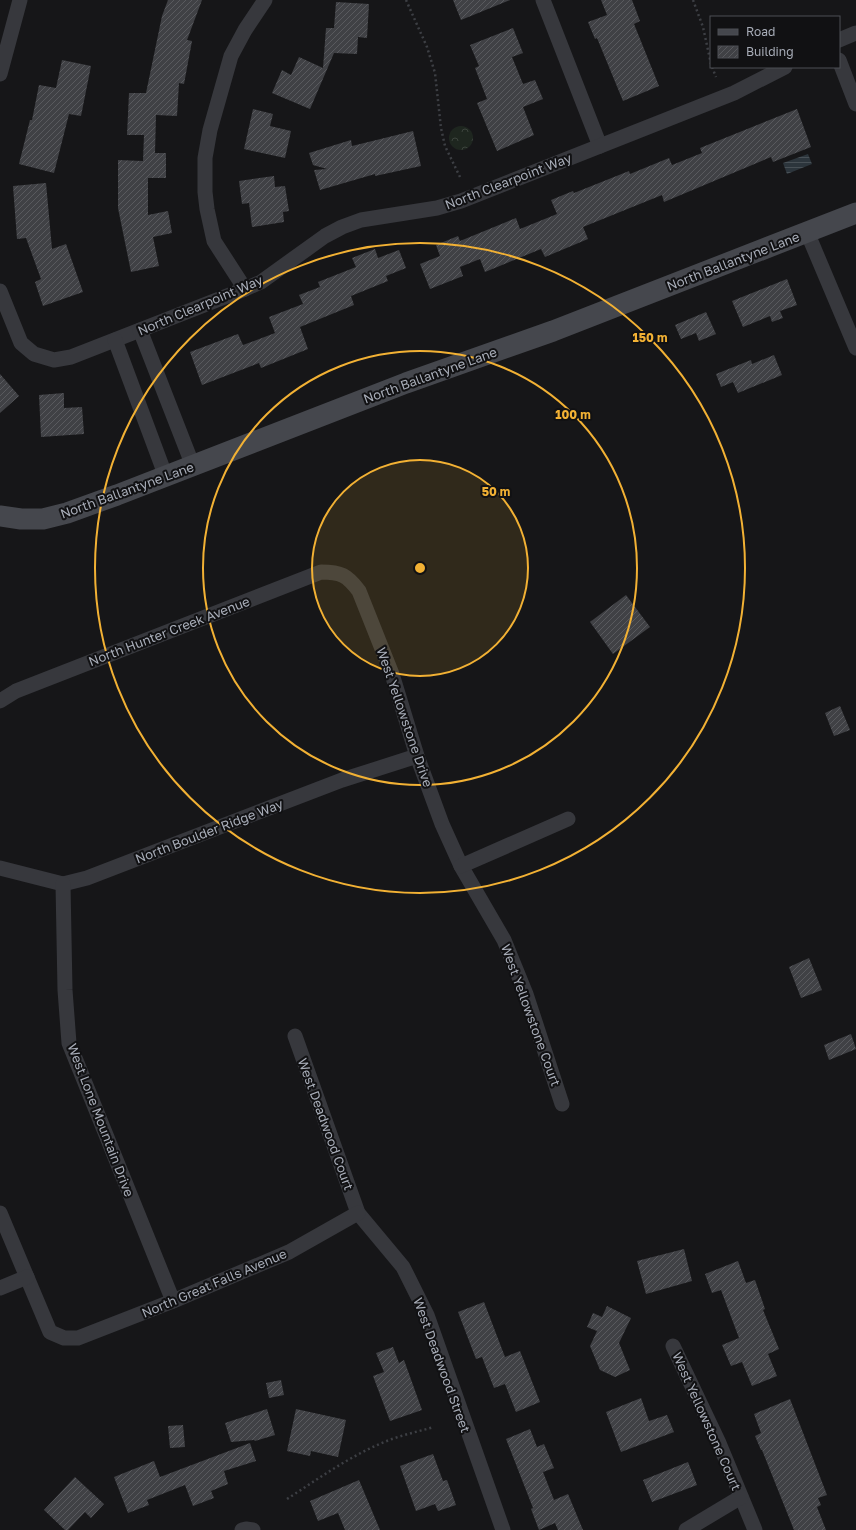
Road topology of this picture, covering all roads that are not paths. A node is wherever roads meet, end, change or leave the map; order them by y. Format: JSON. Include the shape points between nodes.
{"nodes":[{"id":1,"x":20,"y":0,"type":"edge"},
{"id":2,"x":265,"y":0,"type":"edge"},
{"id":3,"x":543,"y":0,"type":"edge"},
{"id":4,"x":6,"y":30,"type":"edge"},
{"id":5,"x":855,"y":36,"type":"edge"},
{"id":6,"x":840,"y":40,"type":"edge"},
{"id":7,"x":840,"y":63,"type":"edge"},
{"id":8,"x":782,"y":68,"type":"edge"},
{"id":9,"x":0,"y":74,"type":"edge"},
{"id":10,"x":856,"y":104,"type":"edge"},
{"id":11,"x":600,"y":146,"type":"junction"},
{"id":12,"x":856,"y":213,"type":"edge"},
{"id":13,"x":807,"y":232,"type":"junction"},
{"id":14,"x":245,"y":289,"type":"junction"},
{"id":15,"x":0,"y":291,"type":"edge"},
{"id":16,"x":140,"y":330,"type":"junction"},
{"id":17,"x":115,"y":340,"type":"junction"},
{"id":18,"x":856,"y":348,"type":"edge"},
{"id":19,"x":193,"y":466,"type":"junction"},
{"id":20,"x":166,"y":477,"type":"junction"},
{"id":21,"x":0,"y":516,"type":"edge"},
{"id":22,"x":342,"y":574,"type":"joint"},
{"id":23,"x":0,"y":701,"type":"edge"},
{"id":24,"x":417,"y":756,"type":"junction"},
{"id":25,"x":568,"y":819,"type":"dead end"},
{"id":26,"x":461,"y":866,"type":"junction"},
{"id":27,"x":0,"y":868,"type":"edge"},
{"id":28,"x":63,"y":884,"type":"junction"},
{"id":29,"x":295,"y":1036,"type":"dead end"},
{"id":30,"x":562,"y":1104,"type":"dead end"},
{"id":31,"x":0,"y":1213,"type":"edge"},
{"id":32,"x":358,"y":1213,"type":"junction"},
{"id":33,"x":27,"y":1277,"type":"junction"},
{"id":34,"x":0,"y":1288,"type":"edge"},
{"id":35,"x":173,"y":1301,"type":"junction"},
{"id":36,"x":673,"y":1346,"type":"dead end"},
{"id":37,"x":741,"y":1496,"type":"junction"},
{"id":38,"x":242,"y":1530,"type":"edge"},
{"id":39,"x":253,"y":1530,"type":"edge"},
{"id":40,"x":503,"y":1530,"type":"edge"},
{"id":41,"x":686,"y":1530,"type":"edge"},
{"id":42,"x":755,"y":1530,"type":"edge"}],
"edges":[{"from":1,"to":4,"type":"street"},
{"from":2,"to":14,"type":"street","via":[[231,56],[210,130],[205,158],[205,192],[214,241]]},
{"from":3,"to":11,"type":"street"},
{"from":4,"to":9,"type":"street"},
{"from":5,"to":6,"type":"street"},
{"from":7,"to":10,"type":"street"},
{"from":8,"to":11,"type":"street","name":"North Clearpoint Way","via":[[734,93]]},
{"from":11,"to":14,"type":"street","name":"North Clearpoint Way","via":[[438,208],[361,220],[342,227],[325,236],[261,282]]},
{"from":12,"to":13,"type":"street","name":"North Ballantyne Lane"},
{"from":13,"to":18,"type":"street"},
{"from":13,"to":19,"type":"street","name":"North Ballantyne Lane","via":[[553,331],[406,383]]},
{"from":14,"to":16,"type":"street","name":"North Clearpoint Way"},
{"from":15,"to":17,"type":"street","name":"North Clearpoint Way","via":[[21,342],[34,354],[54,360],[71,357]]},
{"from":16,"to":17,"type":"street","name":"North Clearpoint Way"},
{"from":16,"to":19,"type":"street"},
{"from":17,"to":20,"type":"street"},
{"from":19,"to":20,"type":"street","name":"North Ballantyne Lane"},
{"from":20,"to":21,"type":"street","name":"North Ballantyne Lane","via":[[67,513],[43,519]]},
{"from":22,"to":23,"type":"street","name":"North Hunter Creek Avenue","via":[[321,572],[16,691]]},
{"from":22,"to":24,"type":"street","name":"West Yellowstone Drive","via":[[359,591],[392,674]]},
{"from":24,"to":26,"type":"street","name":"West Yellowstone Drive","via":[[442,824]]},
{"from":24,"to":28,"type":"street","name":"North Boulder Ridge Way","via":[[342,780],[87,878]]},
{"from":25,"to":26,"type":"street"},
{"from":26,"to":30,"type":"street","name":"West Yellowstone Court","via":[[504,940],[526,994]]},
{"from":27,"to":28,"type":"street","name":"North Boulder Ridge Way"},
{"from":28,"to":35,"type":"street","name":"West Lone Mountain Drive","via":[[69,1043]]},
{"from":29,"to":32,"type":"street","name":"West Deadwood Court"},
{"from":31,"to":33,"type":"street"},
{"from":32,"to":35,"type":"street","name":"North Great Falls Avenue","via":[[289,1252]]},
{"from":32,"to":40,"type":"street","name":"West Deadwood Street","via":[[403,1267],[427,1315]]},
{"from":33,"to":34,"type":"street"},
{"from":33,"to":35,"type":"street","name":"North Great Falls Avenue","via":[[50,1332],[64,1338],[78,1338]]},
{"from":36,"to":37,"type":"street","name":"West Yellowstone Court"},
{"from":37,"to":41,"type":"street"},
{"from":37,"to":42,"type":"street","name":"West Yellowstone Court"},
{"from":38,"to":39,"type":"street"}]}
